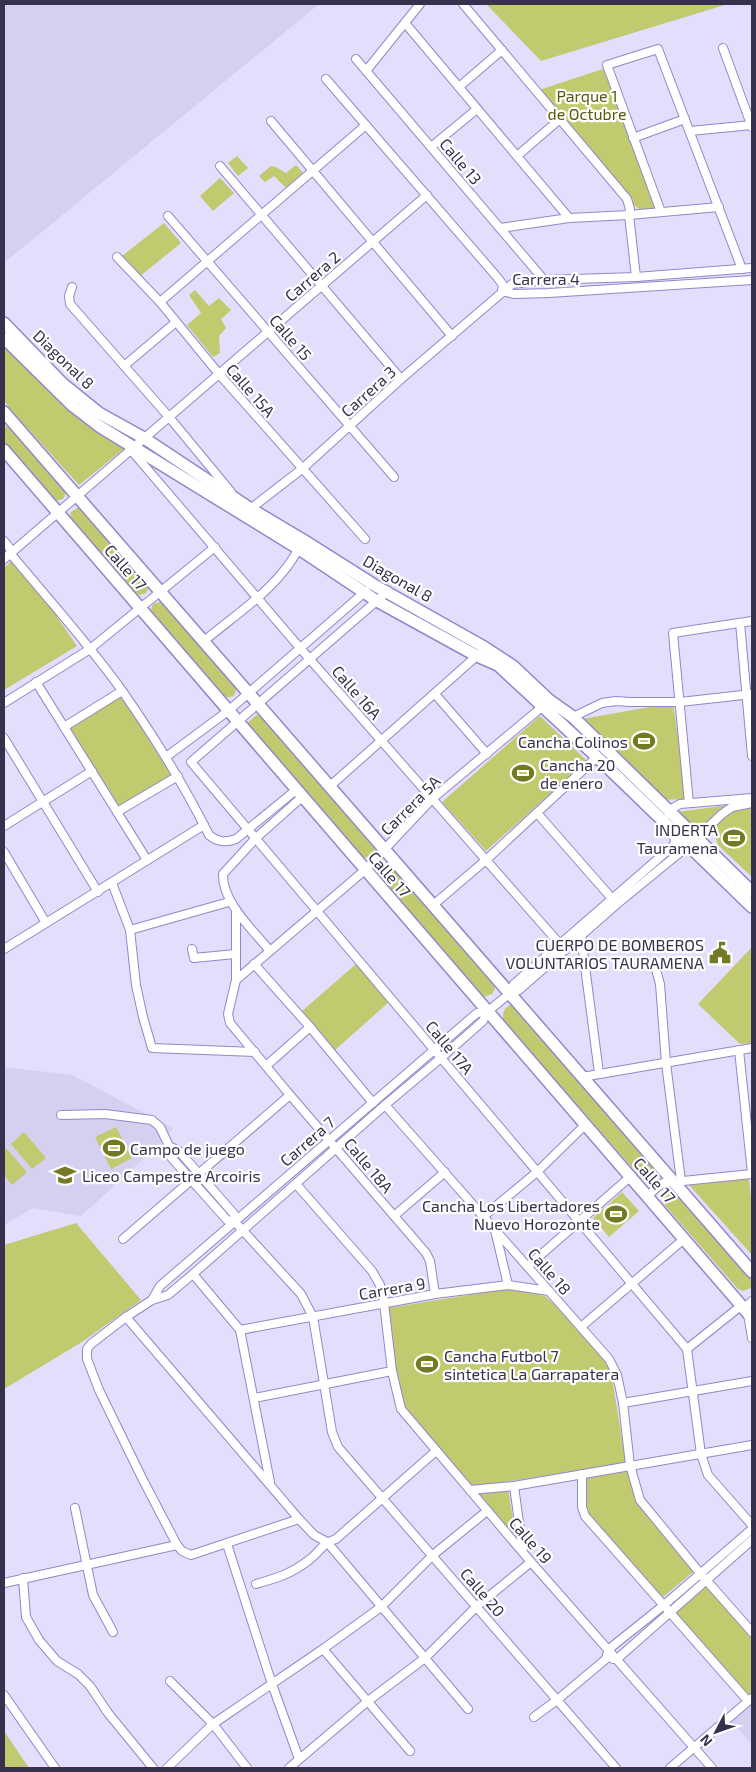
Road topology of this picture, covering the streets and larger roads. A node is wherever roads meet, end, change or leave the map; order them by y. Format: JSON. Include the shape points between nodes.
{"nodes":[{"id":1,"x":420,"y":4,"type":"edge"},
{"id":2,"x":463,"y":4,"type":"edge"},
{"id":3,"x":405,"y":23,"type":"junction"},
{"id":4,"x":724,"y":48,"type":"dead end"},
{"id":5,"x":502,"y":50,"type":"junction"},
{"id":6,"x":356,"y":59,"type":"dead end"},
{"id":7,"x":366,"y":71,"type":"junction"},
{"id":8,"x":326,"y":78,"type":"dead end"},
{"id":9,"x":459,"y":87,"type":"junction"},
{"id":10,"x":478,"y":109,"type":"junction"},
{"id":11,"x":560,"y":118,"type":"junction"},
{"id":12,"x":685,"y":119,"type":"junction"},
{"id":13,"x":271,"y":121,"type":"dead end"},
{"id":14,"x":366,"y":125,"type":"junction"},
{"id":15,"x":752,"y":125,"type":"edge"},
{"id":16,"x":690,"y":131,"type":"junction"},
{"id":17,"x":633,"y":138,"type":"junction"},
{"id":18,"x":431,"y":148,"type":"junction"},
{"id":19,"x":517,"y":156,"type":"junction"},
{"id":20,"x":220,"y":166,"type":"dead end"},
{"id":21,"x":313,"y":172,"type":"junction"},
{"id":22,"x":427,"y":195,"type":"junction"},
{"id":23,"x":719,"y":207,"type":"junction"},
{"id":24,"x":661,"y":212,"type":"junction"},
{"id":25,"x":262,"y":215,"type":"junction"},
{"id":26,"x":629,"y":215,"type":"junction"},
{"id":27,"x":168,"y":216,"type":"dead end"},
{"id":28,"x":569,"y":218,"type":"junction"},
{"id":29,"x":500,"y":228,"type":"junction"},
{"id":30,"x":372,"y":242,"type":"junction"},
{"id":31,"x":117,"y":257,"type":"dead end"},
{"id":32,"x":208,"y":262,"type":"junction"},
{"id":33,"x":752,"y":268,"type":"edge"},
{"id":34,"x":742,"y":269,"type":"junction"},
{"id":35,"x":636,"y":277,"type":"junction"},
{"id":36,"x":544,"y":280,"type":"junction"},
{"id":37,"x":752,"y":280,"type":"edge"},
{"id":38,"x":322,"y":286,"type":"junction"},
{"id":39,"x":72,"y":287,"type":"dead end"},
{"id":40,"x":502,"y":291,"type":"junction"},
{"id":41,"x":160,"y":302,"type":"junction"},
{"id":42,"x":176,"y":322,"type":"junction"},
{"id":43,"x":4,"y":323,"type":"edge"},
{"id":44,"x":268,"y":332,"type":"junction"},
{"id":45,"x":452,"y":336,"type":"junction"},
{"id":46,"x":4,"y":338,"type":"edge"},
{"id":47,"x":124,"y":366,"type":"junction"},
{"id":48,"x":219,"y":374,"type":"junction"},
{"id":49,"x":401,"y":379,"type":"junction"},
{"id":50,"x":4,"y":413,"type":"edge"},
{"id":51,"x":169,"y":417,"type":"junction"},
{"id":52,"x":350,"y":426,"type":"junction"},
{"id":53,"x":144,"y":438,"type":"junction"},
{"id":54,"x":132,"y":449,"type":"junction"},
{"id":55,"x":4,"y":450,"type":"edge"},
{"id":56,"x":302,"y":469,"type":"junction"},
{"id":57,"x":394,"y":477,"type":"dead end"},
{"id":58,"x":76,"y":496,"type":"junction"},
{"id":59,"x":238,"y":501,"type":"junction"},
{"id":60,"x":247,"y":512,"type":"junction"},
{"id":61,"x":57,"y":513,"type":"junction"},
{"id":62,"x":365,"y":539,"type":"dead end"},
{"id":63,"x":4,"y":541,"type":"edge"},
{"id":64,"x":301,"y":544,"type":"junction"},
{"id":65,"x":215,"y":547,"type":"junction"},
{"id":66,"x":9,"y":554,"type":"edge"},
{"id":67,"x":374,"y":585,"type":"junction"},
{"id":68,"x":160,"y":592,"type":"junction"},
{"id":69,"x":388,"y":592,"type":"junction"},
{"id":70,"x":363,"y":593,"type":"junction"},
{"id":71,"x":258,"y":597,"type":"junction"},
{"id":72,"x":377,"y":601,"type":"junction"},
{"id":73,"x":140,"y":608,"type":"junction"},
{"id":74,"x":752,"y":621,"type":"edge"},
{"id":75,"x":740,"y":622,"type":"junction"},
{"id":76,"x":203,"y":642,"type":"junction"},
{"id":77,"x":300,"y":648,"type":"junction"},
{"id":78,"x":90,"y":649,"type":"junction"},
{"id":79,"x":481,"y":652,"type":"junction"},
{"id":80,"x":310,"y":659,"type":"junction"},
{"id":81,"x":36,"y":682,"type":"junction"},
{"id":82,"x":122,"y":691,"type":"junction"},
{"id":83,"x":247,"y":693,"type":"junction"},
{"id":84,"x":434,"y":694,"type":"junction"},
{"id":85,"x":750,"y":695,"type":"edge"},
{"id":86,"x":4,"y":702,"type":"edge"},
{"id":87,"x":680,"y":702,"type":"junction"},
{"id":88,"x":258,"y":705,"type":"junction"},
{"id":89,"x":542,"y":707,"type":"junction"},
{"id":90,"x":228,"y":710,"type":"junction"},
{"id":91,"x":573,"y":717,"type":"junction"},
{"id":92,"x":238,"y":723,"type":"junction"},
{"id":93,"x":64,"y":727,"type":"junction"},
{"id":94,"x":4,"y":738,"type":"edge"},
{"id":95,"x":382,"y":741,"type":"junction"},
{"id":96,"x":487,"y":754,"type":"junction"},
{"id":97,"x":752,"y":756,"type":"edge"},
{"id":98,"x":166,"y":757,"type":"junction"},
{"id":99,"x":597,"y":757,"type":"junction"},
{"id":100,"x":92,"y":771,"type":"junction"},
{"id":101,"x":178,"y":776,"type":"junction"},
{"id":102,"x":329,"y":787,"type":"junction"},
{"id":103,"x":299,"y":794,"type":"junction"},
{"id":104,"x":752,"y":798,"type":"edge"},
{"id":105,"x":432,"y":799,"type":"junction"},
{"id":106,"x":43,"y":802,"type":"junction"},
{"id":107,"x":689,"y":803,"type":"junction"},
{"id":108,"x":752,"y":804,"type":"edge"},
{"id":109,"x":117,"y":812,"type":"junction"},
{"id":110,"x":537,"y":813,"type":"junction"},
{"id":111,"x":670,"y":813,"type":"junction"},
{"id":112,"x":204,"y":825,"type":"junction"},
{"id":113,"x":4,"y":826,"type":"edge"},
{"id":114,"x":670,"y":829,"type":"junction"},
{"id":115,"x":249,"y":830,"type":"junction"},
{"id":116,"x":256,"y":838,"type":"junction"},
{"id":117,"x":692,"y":842,"type":"junction"},
{"id":118,"x":384,"y":850,"type":"junction"},
{"id":119,"x":4,"y":852,"type":"edge"},
{"id":120,"x":147,"y":860,"type":"junction"},
{"id":121,"x":486,"y":860,"type":"junction"},
{"id":122,"x":365,"y":870,"type":"junction"},
{"id":123,"x":112,"y":883,"type":"junction"},
{"id":124,"x":98,"y":892,"type":"junction"},
{"id":125,"x":752,"y":892,"type":"edge"},
{"id":126,"x":230,"y":902,"type":"junction"},
{"id":127,"x":615,"y":902,"type":"junction"},
{"id":128,"x":432,"y":906,"type":"junction"},
{"id":129,"x":752,"y":907,"type":"edge"},
{"id":130,"x":236,"y":910,"type":"junction"},
{"id":131,"x":317,"y":911,"type":"junction"},
{"id":132,"x":46,"y":923,"type":"junction"},
{"id":133,"x":130,"y":930,"type":"junction"},
{"id":134,"x":581,"y":936,"type":"junction"},
{"id":135,"x":562,"y":947,"type":"junction"},
{"id":136,"x":4,"y":949,"type":"edge"},
{"id":137,"x":192,"y":949,"type":"dead end"},
{"id":138,"x":270,"y":951,"type":"junction"},
{"id":139,"x":235,"y":954,"type":"junction"},
{"id":140,"x":654,"y":963,"type":"dead end"},
{"id":141,"x":254,"y":964,"type":"junction"},
{"id":142,"x":236,"y":980,"type":"junction"},
{"id":143,"x":509,"y":994,"type":"junction"},
{"id":144,"x":487,"y":1012,"type":"junction"},
{"id":145,"x":310,"y":1027,"type":"junction"},
{"id":146,"x":752,"y":1048,"type":"edge"},
{"id":147,"x":434,"y":1050,"type":"junction"},
{"id":148,"x":739,"y":1050,"type":"junction"},
{"id":149,"x":254,"y":1052,"type":"junction"},
{"id":150,"x":441,"y":1058,"type":"junction"},
{"id":151,"x":666,"y":1063,"type":"junction"},
{"id":152,"x":266,"y":1066,"type":"junction"},
{"id":153,"x":599,"y":1073,"type":"junction"},
{"id":154,"x":582,"y":1077,"type":"junction"},
{"id":155,"x":290,"y":1095,"type":"junction"},
{"id":156,"x":373,"y":1103,"type":"junction"},
{"id":157,"x":385,"y":1104,"type":"junction"},
{"id":158,"x":61,"y":1115,"type":"dead end"},
{"id":159,"x":585,"y":1124,"type":"junction"},
{"id":160,"x":329,"y":1140,"type":"junction"},
{"id":161,"x":168,"y":1144,"type":"junction"},
{"id":162,"x":336,"y":1148,"type":"junction"},
{"id":163,"x":445,"y":1172,"type":"junction"},
{"id":164,"x":537,"y":1172,"type":"junction"},
{"id":165,"x":752,"y":1173,"type":"edge"},
{"id":166,"x":199,"y":1174,"type":"junction"},
{"id":167,"x":630,"y":1177,"type":"junction"},
{"id":168,"x":192,"y":1180,"type":"junction"},
{"id":169,"x":677,"y":1181,"type":"junction"},
{"id":170,"x":296,"y":1184,"type":"junction"},
{"id":171,"x":647,"y":1197,"type":"junction"},
{"id":172,"x":394,"y":1216,"type":"junction"},
{"id":173,"x":484,"y":1216,"type":"junction"},
{"id":174,"x":579,"y":1221,"type":"junction"},
{"id":175,"x":235,"y":1222,"type":"junction"},
{"id":176,"x":495,"y":1229,"type":"junction"},
{"id":177,"x":243,"y":1230,"type":"junction"},
{"id":178,"x":123,"y":1239,"type":"dead end"},
{"id":179,"x":684,"y":1239,"type":"junction"},
{"id":180,"x":528,"y":1266,"type":"junction"},
{"id":181,"x":752,"y":1272,"type":"edge"},
{"id":182,"x":194,"y":1274,"type":"junction"},
{"id":183,"x":508,"y":1284,"type":"junction"},
{"id":184,"x":632,"y":1284,"type":"junction"},
{"id":185,"x":550,"y":1291,"type":"junction"},
{"id":186,"x":435,"y":1294,"type":"junction"},
{"id":187,"x":152,"y":1300,"type":"junction"},
{"id":188,"x":385,"y":1304,"type":"junction"},
{"id":189,"x":748,"y":1309,"type":"edge"},
{"id":190,"x":126,"y":1317,"type":"junction"},
{"id":191,"x":313,"y":1317,"type":"junction"},
{"id":192,"x":582,"y":1327,"type":"junction"},
{"id":193,"x":240,"y":1330,"type":"junction"},
{"id":194,"x":752,"y":1338,"type":"edge"},
{"id":195,"x":687,"y":1349,"type":"junction"},
{"id":196,"x":392,"y":1371,"type":"junction"},
{"id":197,"x":752,"y":1381,"type":"edge"},
{"id":198,"x":325,"y":1384,"type":"junction"},
{"id":199,"x":691,"y":1392,"type":"junction"},
{"id":200,"x":254,"y":1398,"type":"junction"},
{"id":201,"x":623,"y":1403,"type":"junction"},
{"id":202,"x":752,"y":1445,"type":"edge"},
{"id":203,"x":436,"y":1451,"type":"junction"},
{"id":204,"x":701,"y":1454,"type":"junction"},
{"id":205,"x":630,"y":1465,"type":"junction"},
{"id":206,"x":582,"y":1474,"type":"junction"},
{"id":207,"x":270,"y":1484,"type":"junction"},
{"id":208,"x":514,"y":1486,"type":"junction"},
{"id":209,"x":470,"y":1490,"type":"junction"},
{"id":210,"x":382,"y":1498,"type":"junction"},
{"id":211,"x":76,"y":1508,"type":"dead end"},
{"id":212,"x":487,"y":1511,"type":"junction"},
{"id":213,"x":299,"y":1519,"type":"junction"},
{"id":214,"x":752,"y":1527,"type":"edge"},
{"id":215,"x":752,"y":1540,"type":"edge"},
{"id":216,"x":327,"y":1542,"type":"junction"},
{"id":217,"x":227,"y":1544,"type":"junction"},
{"id":218,"x":177,"y":1545,"type":"junction"},
{"id":219,"x":523,"y":1552,"type":"junction"},
{"id":220,"x":433,"y":1555,"type":"junction"},
{"id":221,"x":531,"y":1562,"type":"junction"},
{"id":222,"x":87,"y":1566,"type":"junction"},
{"id":223,"x":700,"y":1573,"type":"junction"},
{"id":224,"x":23,"y":1578,"type":"junction"},
{"id":225,"x":708,"y":1580,"type":"junction"},
{"id":226,"x":4,"y":1583,"type":"edge"},
{"id":227,"x":256,"y":1584,"type":"dead end"},
{"id":228,"x":664,"y":1605,"type":"junction"},
{"id":229,"x":477,"y":1606,"type":"junction"},
{"id":230,"x":382,"y":1607,"type":"junction"},
{"id":231,"x":670,"y":1614,"type":"junction"},
{"id":232,"x":113,"y":1632,"type":"dead end"},
{"id":233,"x":752,"y":1632,"type":"edge"},
{"id":234,"x":323,"y":1649,"type":"junction"},
{"id":235,"x":609,"y":1649,"type":"junction"},
{"id":236,"x":424,"y":1658,"type":"junction"},
{"id":237,"x":606,"y":1659,"type":"junction"},
{"id":238,"x":617,"y":1659,"type":"junction"},
{"id":239,"x":170,"y":1680,"type":"dead end"},
{"id":240,"x":272,"y":1684,"type":"junction"},
{"id":241,"x":4,"y":1695,"type":"edge"},
{"id":242,"x":557,"y":1700,"type":"junction"},
{"id":243,"x":750,"y":1700,"type":"edge"},
{"id":244,"x":368,"y":1702,"type":"junction"},
{"id":245,"x":468,"y":1709,"type":"dead end"},
{"id":246,"x":534,"y":1717,"type":"dead end"},
{"id":247,"x":213,"y":1724,"type":"junction"},
{"id":248,"x":694,"y":1747,"type":"junction"},
{"id":249,"x":410,"y":1751,"type":"dead end"},
{"id":250,"x":299,"y":1759,"type":"junction"},
{"id":251,"x":56,"y":1768,"type":"edge"},
{"id":252,"x":153,"y":1768,"type":"edge"},
{"id":253,"x":167,"y":1768,"type":"edge"},
{"id":254,"x":247,"y":1768,"type":"edge"},
{"id":255,"x":288,"y":1768,"type":"edge"},
{"id":256,"x":616,"y":1768,"type":"edge"},
{"id":257,"x":670,"y":1768,"type":"edge"},
{"id":258,"x":712,"y":1768,"type":"edge"}],
"edges":[{"from":1,"to":3,"type":"street"},
{"from":2,"to":5,"type":"street"},
{"from":3,"to":7,"type":"street"},
{"from":3,"to":9,"type":"street"},
{"from":4,"to":15,"type":"street"},
{"from":5,"to":9,"type":"street"},
{"from":5,"to":11,"type":"street"},
{"from":6,"to":7,"type":"street","name":"Calle 13"},
{"from":7,"to":18,"type":"street","name":"Calle 13"},
{"from":8,"to":14,"type":"street"},
{"from":9,"to":10,"type":"street"},
{"from":10,"to":18,"type":"street"},
{"from":10,"to":19,"type":"street"},
{"from":11,"to":19,"type":"street"},
{"from":11,"to":26,"type":"street","via":[[628,199]]},
{"from":12,"to":16,"type":"street"},
{"from":12,"to":17,"type":"street"},
{"from":12,"to":17,"type":"street","via":[[658,49],[607,65]]},
{"from":13,"to":21,"type":"street"},
{"from":14,"to":21,"type":"street"},
{"from":14,"to":22,"type":"street"},
{"from":15,"to":16,"type":"street"},
{"from":16,"to":23,"type":"street"},
{"from":17,"to":24,"type":"street"},
{"from":18,"to":29,"type":"street","name":"Calle 13"},
{"from":19,"to":28,"type":"street"},
{"from":20,"to":25,"type":"street"},
{"from":21,"to":25,"type":"street"},
{"from":21,"to":30,"type":"street"},
{"from":22,"to":30,"type":"street","name":"Carrera 2"},
{"from":22,"to":40,"type":"street","via":[[503,284]]},
{"from":23,"to":24,"type":"street"},
{"from":23,"to":34,"type":"street"},
{"from":24,"to":26,"type":"street"},
{"from":25,"to":32,"type":"street"},
{"from":25,"to":38,"type":"street"},
{"from":26,"to":28,"type":"street"},
{"from":26,"to":35,"type":"street"},
{"from":27,"to":32,"type":"street","name":"Calle 15"},
{"from":28,"to":29,"type":"street"},
{"from":29,"to":36,"type":"street","name":"Calle 13"},
{"from":30,"to":38,"type":"street","name":"Carrera 2"},
{"from":30,"to":45,"type":"street"},
{"from":31,"to":41,"type":"street","name":"Calle 15A"},
{"from":32,"to":41,"type":"street"},
{"from":32,"to":44,"type":"street","name":"Calle 15"},
{"from":33,"to":34,"type":"street","name":"Carrera 4"},
{"from":34,"to":35,"type":"street","name":"Carrera 4"},
{"from":35,"to":36,"type":"street","name":"Carrera 4"},
{"from":36,"to":40,"type":"street","name":"Carrera 4","via":[[512,284]]},
{"from":37,"to":40,"type":"street","name":"Carrera 4","via":[[549,293]]},
{"from":38,"to":44,"type":"street","name":"Carrera 2"},
{"from":38,"to":49,"type":"street"},
{"from":39,"to":47,"type":"street","via":[[70,304]]},
{"from":40,"to":45,"type":"street","name":"Carrera 3"},
{"from":41,"to":42,"type":"street","name":"Calle 15A"},
{"from":42,"to":47,"type":"street"},
{"from":42,"to":48,"type":"street","name":"Calle 15A"},
{"from":43,"to":53,"type":"street","name":"Diagonal 8","via":[[62,384],[99,413]]},
{"from":44,"to":48,"type":"street","name":"Carrera 2"},
{"from":44,"to":52,"type":"street","name":"Calle 15"},
{"from":45,"to":49,"type":"street","name":"Carrera 3"},
{"from":46,"to":54,"type":"street","name":"Diagonal 8","via":[[73,406]]},
{"from":47,"to":51,"type":"street"},
{"from":48,"to":51,"type":"street","name":"Carrera 2"},
{"from":48,"to":56,"type":"street","name":"Calle 15A"},
{"from":49,"to":52,"type":"street","name":"Carrera 3"},
{"from":50,"to":58,"type":"street","name":"Calle 17"},
{"from":51,"to":53,"type":"street","name":"Carrera 2"},
{"from":51,"to":59,"type":"street"},
{"from":52,"to":56,"type":"street","name":"Carrera 3"},
{"from":52,"to":57,"type":"street","name":"Calle 15"},
{"from":53,"to":54,"type":"street","name":"Carrera 2"},
{"from":53,"to":59,"type":"street","name":"Diagonal 8"},
{"from":54,"to":58,"type":"street"},
{"from":54,"to":60,"type":"street","name":"Diagonal 8"},
{"from":54,"to":65,"type":"street","name":"Calle 16A"},
{"from":55,"to":61,"type":"street","name":"Calle 17"},
{"from":56,"to":60,"type":"street","name":"Carrera 3"},
{"from":56,"to":62,"type":"street","name":"Calle 15A"},
{"from":58,"to":61,"type":"street"},
{"from":58,"to":68,"type":"street","name":"Calle 17"},
{"from":59,"to":60,"type":"street","name":"Diagonal 8"},
{"from":60,"to":64,"type":"street","name":"Diagonal 8"},
{"from":61,"to":66,"type":"street"},
{"from":61,"to":73,"type":"street","name":"Calle 17"},
{"from":63,"to":66,"type":"street"},
{"from":64,"to":67,"type":"street","name":"Diagonal 8"},
{"from":64,"to":70,"type":"street","name":"Diagonal 8"},
{"from":64,"to":71,"type":"street","via":[[280,576]]},
{"from":65,"to":68,"type":"street"},
{"from":65,"to":71,"type":"street","name":"Calle 16A"},
{"from":66,"to":78,"type":"street"},
{"from":67,"to":69,"type":"street","name":"Diagonal 8"},
{"from":67,"to":70,"type":"street"},
{"from":68,"to":73,"type":"street"},
{"from":68,"to":76,"type":"street","name":"Calle 17"},
{"from":69,"to":72,"type":"street"},
{"from":69,"to":79,"type":"street","name":"Diagonal 8"},
{"from":70,"to":72,"type":"street","name":"Diagonal 8"},
{"from":70,"to":77,"type":"street"},
{"from":71,"to":76,"type":"street"},
{"from":71,"to":77,"type":"street","name":"Calle 16A"},
{"from":72,"to":79,"type":"street","name":"Diagonal 8"},
{"from":72,"to":80,"type":"street"},
{"from":73,"to":78,"type":"street"},
{"from":73,"to":90,"type":"street","name":"Calle 17"},
{"from":74,"to":75,"type":"street"},
{"from":75,"to":85,"type":"street"},
{"from":75,"to":87,"type":"street","via":[[673,634]]},
{"from":76,"to":83,"type":"street","name":"Calle 17"},
{"from":77,"to":80,"type":"street","name":"Calle 16A"},
{"from":77,"to":83,"type":"street"},
{"from":78,"to":81,"type":"street"},
{"from":78,"to":82,"type":"street"},
{"from":79,"to":84,"type":"street"},
{"from":79,"to":89,"type":"street","name":"Diagonal 8"},
{"from":79,"to":91,"type":"street","name":"Diagonal 8","via":[[513,666],[548,700]]},
{"from":80,"to":88,"type":"street"},
{"from":80,"to":95,"type":"street","name":"Calle 16A"},
{"from":81,"to":86,"type":"street"},
{"from":81,"to":93,"type":"street"},
{"from":82,"to":93,"type":"street"},
{"from":82,"to":98,"type":"street"},
{"from":83,"to":88,"type":"street","name":"Calle 17"},
{"from":83,"to":90,"type":"street"},
{"from":84,"to":95,"type":"street"},
{"from":84,"to":96,"type":"street"},
{"from":85,"to":87,"type":"street"},
{"from":85,"to":97,"type":"street"},
{"from":87,"to":91,"type":"street","via":[[616,701],[602,703]]},
{"from":87,"to":107,"type":"street"},
{"from":88,"to":92,"type":"street"},
{"from":88,"to":102,"type":"street","name":"Calle 17"},
{"from":89,"to":96,"type":"street","name":"Carrera 5A"},
{"from":89,"to":99,"type":"street","name":"Diagonal 8"},
{"from":90,"to":92,"type":"street","name":"Calle 17"},
{"from":90,"to":98,"type":"street"},
{"from":91,"to":111,"type":"street","name":"Diagonal 8"},
{"from":92,"to":103,"type":"street","name":"Calle 17"},
{"from":92,"to":115,"type":"street","name":"Calle 17A","via":[[191,762]]},
{"from":93,"to":100,"type":"street"},
{"from":94,"to":106,"type":"street"},
{"from":95,"to":102,"type":"street"},
{"from":95,"to":105,"type":"street","name":"Calle 16A"},
{"from":96,"to":105,"type":"street","name":"Carrera 5A"},
{"from":98,"to":101,"type":"street"},
{"from":99,"to":110,"type":"street"},
{"from":99,"to":114,"type":"street","name":"Diagonal 8"},
{"from":100,"to":106,"type":"street"},
{"from":100,"to":109,"type":"street"},
{"from":101,"to":109,"type":"street"},
{"from":101,"to":112,"type":"street"},
{"from":102,"to":118,"type":"street","name":"Calle 17"},
{"from":103,"to":115,"type":"street"},
{"from":103,"to":116,"type":"street"},
{"from":103,"to":122,"type":"street","name":"Calle 17"},
{"from":104,"to":107,"type":"street"},
{"from":105,"to":118,"type":"street","name":"Carrera 5A"},
{"from":105,"to":121,"type":"street","name":"Calle 16A"},
{"from":106,"to":113,"type":"street"},
{"from":106,"to":124,"type":"street"},
{"from":107,"to":111,"type":"street","via":[[680,804]]},
{"from":108,"to":117,"type":"street","name":"Carrera 7","via":[[732,807]]},
{"from":109,"to":120,"type":"street"},
{"from":110,"to":121,"type":"street"},
{"from":110,"to":127,"type":"street"},
{"from":111,"to":114,"type":"street","name":"Carrera 7"},
{"from":111,"to":117,"type":"street","name":"Diagonal 8"},
{"from":112,"to":115,"type":"street","via":[[217,841],[236,839]]},
{"from":112,"to":120,"type":"street"},
{"from":114,"to":117,"type":"street","name":"Diagonal 8"},
{"from":114,"to":127,"type":"street","name":"Carrera 7","via":[[674,845]]},
{"from":115,"to":116,"type":"street","name":"Calle 17A"},
{"from":116,"to":126,"type":"street","via":[[223,874],[222,881]]},
{"from":116,"to":131,"type":"street","name":"Calle 17A"},
{"from":117,"to":125,"type":"street","name":"Diagonal 8"},
{"from":117,"to":127,"type":"street","name":"Carrera 7"},
{"from":117,"to":129,"type":"street","name":"Diagonal 8"},
{"from":118,"to":122,"type":"street","name":"Carrera 5A"},
{"from":118,"to":128,"type":"street","name":"Calle 17"},
{"from":119,"to":132,"type":"street"},
{"from":120,"to":123,"type":"street"},
{"from":121,"to":128,"type":"street"},
{"from":121,"to":135,"type":"street","name":"Calle 16A"},
{"from":122,"to":131,"type":"street","name":"Carrera 5A"},
{"from":122,"to":144,"type":"street","name":"Calle 17"},
{"from":123,"to":124,"type":"street"},
{"from":123,"to":133,"type":"street"},
{"from":124,"to":132,"type":"street"},
{"from":126,"to":130,"type":"street"},
{"from":126,"to":133,"type":"street"},
{"from":127,"to":134,"type":"street","name":"Carrera 7"},
{"from":127,"to":135,"type":"street","name":"Carrera 7"},
{"from":128,"to":143,"type":"street","name":"Calle 17"},
{"from":130,"to":138,"type":"street"},
{"from":130,"to":139,"type":"street"},
{"from":131,"to":138,"type":"street","name":"Carrera 5A"},
{"from":131,"to":147,"type":"street","name":"Calle 17A"},
{"from":132,"to":136,"type":"street"},
{"from":133,"to":149,"type":"street","via":[[136,985],[152,1048]]},
{"from":134,"to":135,"type":"street","name":"Carrera 7"},
{"from":134,"to":153,"type":"street"},
{"from":135,"to":143,"type":"street","name":"Carrera 7","via":[[520,990]]},
{"from":137,"to":139,"type":"street","via":[[194,958]]},
{"from":138,"to":141,"type":"street","name":"Carrera 5A"},
{"from":139,"to":142,"type":"street"},
{"from":140,"to":151,"type":"street","via":[[659,977]]},
{"from":141,"to":142,"type":"street","name":"Carrera 5A"},
{"from":141,"to":145,"type":"street"},
{"from":142,"to":149,"type":"street","name":"Calle 18A","via":[[228,1014],[230,1023]]},
{"from":143,"to":144,"type":"street","name":"Carrera 7"},
{"from":143,"to":154,"type":"street","name":"Calle 17"},
{"from":144,"to":147,"type":"street","name":"Carrera 7","via":[[477,1013]]},
{"from":144,"to":150,"type":"street","name":"Carrera 7","via":[[483,1020]]},
{"from":144,"to":159,"type":"street","name":"Calle 17"},
{"from":145,"to":152,"type":"street"},
{"from":145,"to":156,"type":"street"},
{"from":146,"to":148,"type":"street"},
{"from":147,"to":150,"type":"street","name":"Calle 17A"},
{"from":147,"to":156,"type":"street","name":"Carrera 7"},
{"from":148,"to":151,"type":"street"},
{"from":148,"to":165,"type":"street"},
{"from":149,"to":152,"type":"street","name":"Calle 18A"},
{"from":150,"to":157,"type":"street","name":"Carrera 7"},
{"from":150,"to":164,"type":"street","name":"Calle 17A"},
{"from":151,"to":153,"type":"street"},
{"from":151,"to":169,"type":"street"},
{"from":152,"to":155,"type":"street","name":"Calle 18A"},
{"from":153,"to":154,"type":"street"},
{"from":154,"to":169,"type":"street","name":"Calle 17"},
{"from":155,"to":160,"type":"street","name":"Calle 18A"},
{"from":155,"to":166,"type":"street"},
{"from":156,"to":160,"type":"street","name":"Carrera 7"},
{"from":157,"to":162,"type":"street","name":"Carrera 7"},
{"from":157,"to":163,"type":"street","name":"Calle 18"},
{"from":158,"to":161,"type":"street","via":[[104,1114],[152,1120],[160,1127]]},
{"from":159,"to":164,"type":"street"},
{"from":159,"to":167,"type":"street","name":"Calle 17"},
{"from":160,"to":162,"type":"street","name":"Calle 18A"},
{"from":160,"to":175,"type":"street","name":"Carrera 7"},
{"from":161,"to":166,"type":"street","via":[[179,1151]]},
{"from":161,"to":168,"type":"street","via":[[170,1156]]},
{"from":162,"to":170,"type":"street","name":"Carrera 7"},
{"from":162,"to":172,"type":"street","name":"Calle 18A"},
{"from":163,"to":172,"type":"street"},
{"from":163,"to":173,"type":"street","name":"Calle 18"},
{"from":164,"to":173,"type":"street"},
{"from":164,"to":174,"type":"street","name":"Calle 17A"},
{"from":165,"to":169,"type":"street"},
{"from":166,"to":168,"type":"street"},
{"from":166,"to":175,"type":"street","via":[[234,1214]]},
{"from":167,"to":171,"type":"street","name":"Calle 17"},
{"from":167,"to":174,"type":"street"},
{"from":168,"to":175,"type":"street","via":[[227,1220]]},
{"from":168,"to":178,"type":"street"},
{"from":169,"to":171,"type":"street","via":[[663,1183]]},
{"from":169,"to":181,"type":"street","name":"Calle 17"},
{"from":170,"to":177,"type":"street","name":"Carrera 7"},
{"from":170,"to":188,"type":"street","name":"Calle 19","via":[[372,1271],[380,1284]]},
{"from":171,"to":179,"type":"street","name":"Calle 17"},
{"from":172,"to":186,"type":"street","name":"Calle 18A","via":[[426,1253]]},
{"from":173,"to":176,"type":"street","name":"Calle 18"},
{"from":174,"to":180,"type":"street"},
{"from":174,"to":184,"type":"street","name":"Calle 17A"},
{"from":175,"to":177,"type":"street"},
{"from":175,"to":187,"type":"street","name":"Carrera 7","via":[[160,1286]]},
{"from":176,"to":180,"type":"street","name":"Calle 18"},
{"from":176,"to":183,"type":"street"},
{"from":177,"to":182,"type":"street","name":"Carrera 7"},
{"from":177,"to":191,"type":"street","via":[[301,1294]]},
{"from":179,"to":184,"type":"street"},
{"from":179,"to":189,"type":"street","name":"Calle 17"},
{"from":180,"to":185,"type":"street","name":"Calle 18"},
{"from":182,"to":187,"type":"street","name":"Carrera 7","via":[[168,1295]]},
{"from":182,"to":193,"type":"street"},
{"from":183,"to":185,"type":"street","name":"Carrera 9"},
{"from":183,"to":186,"type":"street","name":"Carrera 9"},
{"from":184,"to":192,"type":"street"},
{"from":184,"to":195,"type":"street","name":"Calle 17A"},
{"from":185,"to":192,"type":"street","name":"Calle 18"},
{"from":186,"to":188,"type":"street","name":"Carrera 9"},
{"from":187,"to":190,"type":"street","name":"Carrera 7"},
{"from":188,"to":191,"type":"street","name":"Carrera 9"},
{"from":188,"to":196,"type":"street","name":"Calle 19"},
{"from":189,"to":194,"type":"street"},
{"from":189,"to":195,"type":"street"},
{"from":190,"to":207,"type":"street"},
{"from":190,"to":218,"type":"street","name":"Carrera 7","via":[[91,1344],[87,1349],[87,1359],[99,1390]]},
{"from":191,"to":193,"type":"street","name":"Carrera 9"},
{"from":191,"to":198,"type":"street"},
{"from":192,"to":201,"type":"street","name":"Calle 18","via":[[614,1366]]},
{"from":193,"to":200,"type":"street"},
{"from":195,"to":199,"type":"street"},
{"from":196,"to":198,"type":"street"},
{"from":196,"to":203,"type":"street","name":"Calle 19","via":[[401,1409]]},
{"from":197,"to":199,"type":"street"},
{"from":198,"to":200,"type":"street"},
{"from":198,"to":210,"type":"street","name":"Calle 20","via":[[332,1432],[338,1447]]},
{"from":199,"to":201,"type":"street"},
{"from":199,"to":204,"type":"street"},
{"from":200,"to":207,"type":"street"},
{"from":201,"to":205,"type":"street"},
{"from":202,"to":204,"type":"street"},
{"from":203,"to":209,"type":"street","name":"Calle 19"},
{"from":203,"to":210,"type":"street"},
{"from":204,"to":205,"type":"street"},
{"from":204,"to":214,"type":"street","via":[[708,1475]]},
{"from":205,"to":206,"type":"street"},
{"from":205,"to":223,"type":"street","via":[[640,1500]]},
{"from":206,"to":208,"type":"street"},
{"from":206,"to":228,"type":"street","via":[[585,1516]]},
{"from":207,"to":213,"type":"street"},
{"from":208,"to":209,"type":"street"},
{"from":208,"to":219,"type":"street"},
{"from":209,"to":212,"type":"street","name":"Calle 19"},
{"from":210,"to":216,"type":"street","via":[[336,1539]]},
{"from":210,"to":220,"type":"street","name":"Calle 20"},
{"from":211,"to":222,"type":"street"},
{"from":212,"to":219,"type":"street","name":"Calle 19"},
{"from":212,"to":220,"type":"street"},
{"from":213,"to":216,"type":"street"},
{"from":213,"to":217,"type":"street"},
{"from":214,"to":223,"type":"street"},
{"from":215,"to":225,"type":"street"},
{"from":216,"to":227,"type":"street","via":[[310,1559],[285,1576]]},
{"from":216,"to":230,"type":"street"},
{"from":217,"to":218,"type":"street","via":[[192,1555],[182,1552]]},
{"from":217,"to":240,"type":"street"},
{"from":218,"to":222,"type":"street"},
{"from":219,"to":221,"type":"street","name":"Calle 19"},
{"from":220,"to":229,"type":"street","name":"Calle 20"},
{"from":220,"to":230,"type":"street"},
{"from":221,"to":229,"type":"street"},
{"from":221,"to":235,"type":"street","name":"Calle 19"},
{"from":222,"to":224,"type":"street"},
{"from":222,"to":232,"type":"street","via":[[93,1595]]},
{"from":223,"to":225,"type":"street"},
{"from":223,"to":228,"type":"street"},
{"from":224,"to":226,"type":"street"},
{"from":224,"to":252,"type":"street","via":[[26,1617],[39,1640],[57,1661],[90,1686]]},
{"from":225,"to":231,"type":"street"},
{"from":225,"to":233,"type":"street"},
{"from":228,"to":231,"type":"street"},
{"from":228,"to":235,"type":"street"},
{"from":229,"to":236,"type":"street"},
{"from":229,"to":242,"type":"street","name":"Calle 20"},
{"from":230,"to":234,"type":"street"},
{"from":230,"to":236,"type":"street"},
{"from":231,"to":238,"type":"street"},
{"from":231,"to":243,"type":"street"},
{"from":234,"to":240,"type":"street"},
{"from":234,"to":244,"type":"street"},
{"from":235,"to":237,"type":"street"},
{"from":235,"to":238,"type":"street","name":"Calle 19"},
{"from":236,"to":244,"type":"street"},
{"from":236,"to":245,"type":"street"},
{"from":237,"to":238,"type":"street"},
{"from":237,"to":242,"type":"street"},
{"from":238,"to":248,"type":"street","name":"Calle 19"},
{"from":239,"to":247,"type":"street"},
{"from":240,"to":247,"type":"street"},
{"from":240,"to":250,"type":"street"},
{"from":241,"to":251,"type":"street"},
{"from":242,"to":246,"type":"street"},
{"from":242,"to":256,"type":"street","name":"Calle 20"},
{"from":243,"to":248,"type":"street"},
{"from":244,"to":249,"type":"street"},
{"from":244,"to":250,"type":"street"},
{"from":247,"to":253,"type":"street"},
{"from":247,"to":254,"type":"street"},
{"from":248,"to":257,"type":"street"},
{"from":248,"to":258,"type":"street","name":"Calle 19"},
{"from":250,"to":255,"type":"street"}]}
